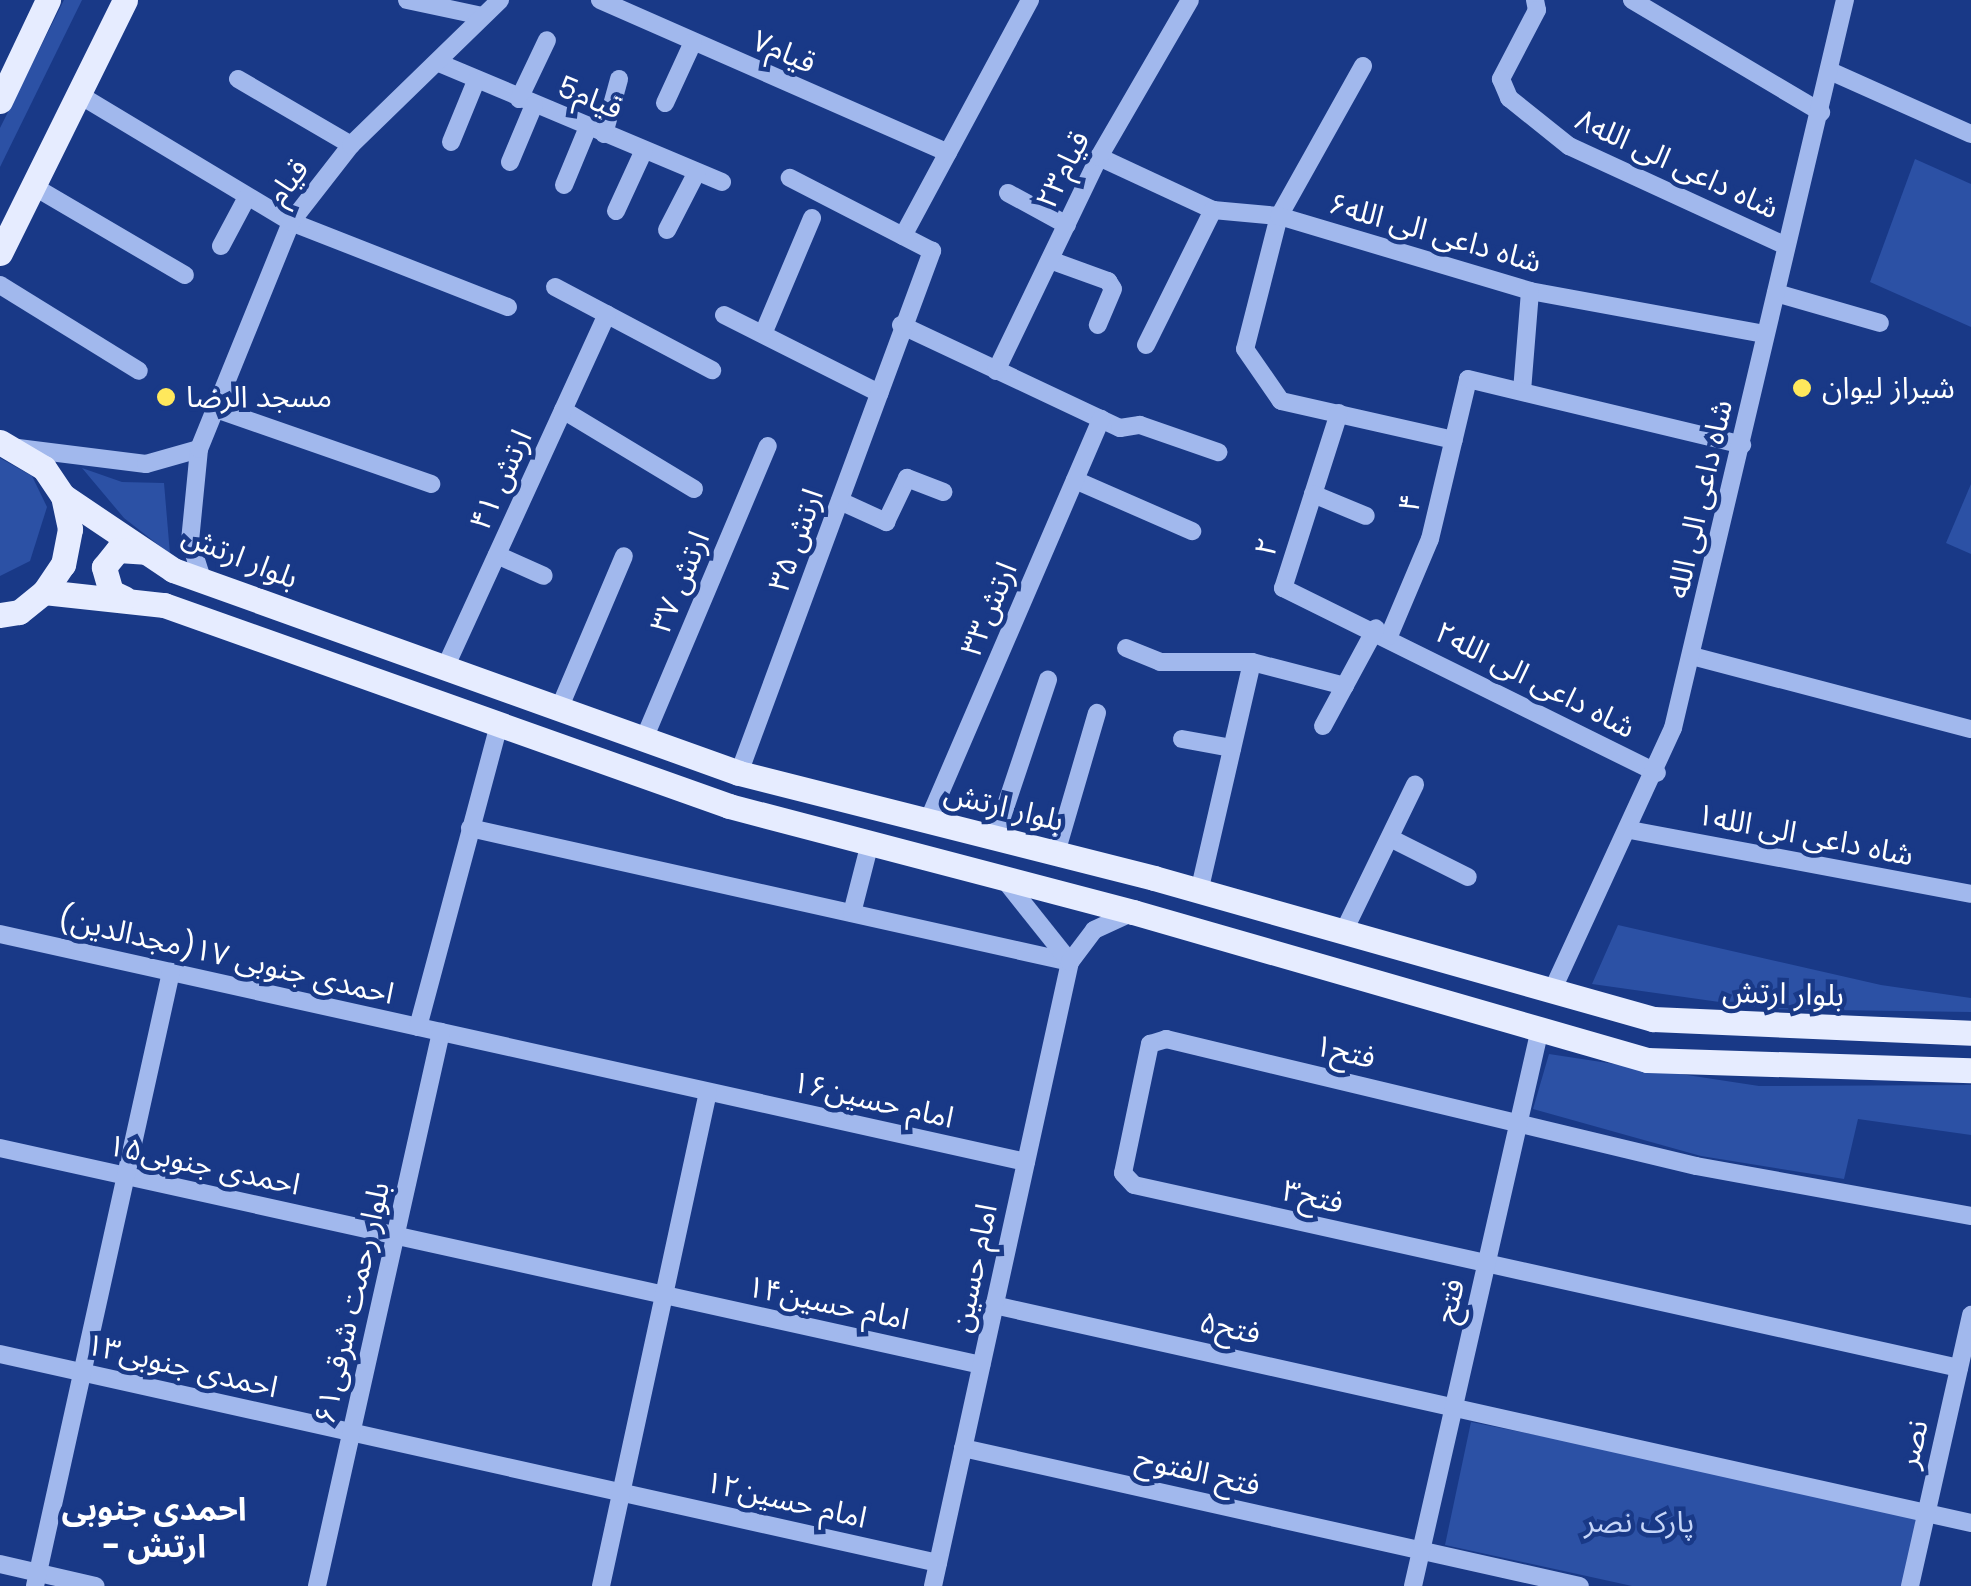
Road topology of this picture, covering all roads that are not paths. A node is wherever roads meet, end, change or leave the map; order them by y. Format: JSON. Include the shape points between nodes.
{"nodes":[{"id":1,"x":48,"y":0,"type":"edge"},
{"id":2,"x":125,"y":0,"type":"edge"},
{"id":3,"x":407,"y":0,"type":"edge"},
{"id":4,"x":500,"y":0,"type":"edge"},
{"id":5,"x":600,"y":0,"type":"edge"},
{"id":6,"x":1030,"y":0,"type":"edge"},
{"id":7,"x":1190,"y":0,"type":"edge"},
{"id":8,"x":1535,"y":0,"type":"edge"},
{"id":9,"x":1632,"y":0,"type":"edge"},
{"id":10,"x":1845,"y":0,"type":"edge"},
{"id":11,"x":482,"y":16,"type":"junction"},
{"id":12,"x":547,"y":40,"type":"dead end"},
{"id":13,"x":693,"y":42,"type":"junction"},
{"id":14,"x":439,"y":63,"type":"junction"},
{"id":15,"x":1363,"y":66,"type":"dead end"},
{"id":16,"x":1830,"y":71,"type":"junction"},
{"id":17,"x":238,"y":79,"type":"dead end"},
{"id":18,"x":619,"y":79,"type":"dead end"},
{"id":19,"x":476,"y":81,"type":"junction"},
{"id":20,"x":78,"y":94,"type":"junction"},
{"id":21,"x":0,"y":101,"type":"edge"},
{"id":22,"x":527,"y":102,"type":"junction"},
{"id":23,"x":665,"y":104,"type":"dead end"},
{"id":24,"x":1821,"y":112,"type":"junction"},
{"id":25,"x":596,"y":130,"type":"junction"},
{"id":26,"x":1971,"y":134,"type":"edge"},
{"id":27,"x":451,"y":142,"type":"dead end"},
{"id":28,"x":351,"y":146,"type":"junction"},
{"id":29,"x":644,"y":150,"type":"junction"},
{"id":30,"x":948,"y":152,"type":"junction"},
{"id":31,"x":1100,"y":157,"type":"junction"},
{"id":32,"x":510,"y":162,"type":"dead end"},
{"id":33,"x":697,"y":172,"type":"junction"},
{"id":34,"x":790,"y":178,"type":"dead end"},
{"id":35,"x":722,"y":182,"type":"dead end"},
{"id":36,"x":564,"y":185,"type":"dead end"},
{"id":37,"x":33,"y":186,"type":"junction"},
{"id":38,"x":1008,"y":193,"type":"dead end"},
{"id":39,"x":247,"y":196,"type":"junction"},
{"id":40,"x":1213,"y":210,"type":"junction"},
{"id":41,"x":616,"y":211,"type":"dead end"},
{"id":42,"x":1279,"y":216,"type":"junction"},
{"id":43,"x":812,"y":218,"type":"dead end"},
{"id":44,"x":291,"y":222,"type":"junction"},
{"id":45,"x":1066,"y":225,"type":"junction"},
{"id":46,"x":667,"y":230,"type":"dead end"},
{"id":47,"x":903,"y":236,"type":"junction"},
{"id":48,"x":221,"y":246,"type":"dead end"},
{"id":49,"x":1786,"y":246,"type":"junction"},
{"id":50,"x":0,"y":254,"type":"edge"},
{"id":51,"x":1050,"y":260,"type":"junction"},
{"id":52,"x":184,"y":275,"type":"dead end"},
{"id":53,"x":0,"y":285,"type":"edge"},
{"id":54,"x":555,"y":287,"type":"dead end"},
{"id":55,"x":1530,"y":291,"type":"junction"},
{"id":56,"x":1776,"y":293,"type":"junction"},
{"id":57,"x":508,"y":307,"type":"dead end"},
{"id":58,"x":607,"y":314,"type":"junction"},
{"id":59,"x":724,"y":315,"type":"dead end"},
{"id":60,"x":1880,"y":323,"type":"dead end"},
{"id":61,"x":902,"y":325,"type":"junction"},
{"id":62,"x":1098,"y":325,"type":"dead end"},
{"id":63,"x":763,"y":334,"type":"junction"},
{"id":64,"x":1764,"y":334,"type":"junction"},
{"id":65,"x":1146,"y":345,"type":"dead end"},
{"id":66,"x":712,"y":370,"type":"dead end"},
{"id":67,"x":139,"y":371,"type":"dead end"},
{"id":68,"x":996,"y":371,"type":"junction"},
{"id":69,"x":1522,"y":392,"type":"junction"},
{"id":70,"x":879,"y":394,"type":"junction"},
{"id":71,"x":216,"y":409,"type":"junction"},
{"id":72,"x":563,"y":410,"type":"junction"},
{"id":73,"x":1339,"y":413,"type":"junction"},
{"id":74,"x":1101,"y":419,"type":"junction"},
{"id":75,"x":1454,"y":440,"type":"junction"},
{"id":76,"x":7,"y":445,"type":"edge"},
{"id":77,"x":1742,"y":445,"type":"junction"},
{"id":78,"x":768,"y":446,"type":"dead end"},
{"id":79,"x":199,"y":449,"type":"junction"},
{"id":80,"x":1218,"y":452,"type":"dead end"},
{"id":81,"x":1075,"y":480,"type":"junction"},
{"id":82,"x":431,"y":484,"type":"dead end"},
{"id":83,"x":694,"y":489,"type":"dead end"},
{"id":84,"x":943,"y":492,"type":"dead end"},
{"id":85,"x":1313,"y":494,"type":"junction"},
{"id":86,"x":63,"y":496,"type":"junction"},
{"id":87,"x":840,"y":501,"type":"junction"},
{"id":88,"x":1366,"y":516,"type":"dead end"},
{"id":89,"x":1192,"y":531,"type":"dead end"},
{"id":90,"x":149,"y":554,"type":"junction"},
{"id":91,"x":496,"y":555,"type":"junction"},
{"id":92,"x":624,"y":556,"type":"dead end"},
{"id":93,"x":544,"y":576,"type":"dead end"},
{"id":94,"x":203,"y":582,"type":"junction"},
{"id":95,"x":44,"y":592,"type":"junction"},
{"id":96,"x":124,"y":598,"type":"junction"},
{"id":97,"x":9,"y":614,"type":"edge"},
{"id":98,"x":0,"y":632,"type":"edge"},
{"id":99,"x":1382,"y":632,"type":"junction"},
{"id":100,"x":1126,"y":648,"type":"dead end"},
{"id":101,"x":1692,"y":656,"type":"junction"},
{"id":102,"x":1252,"y":662,"type":"junction"},
{"id":103,"x":445,"y":668,"type":"junction"},
{"id":104,"x":1048,"y":680,"type":"dead end"},
{"id":105,"x":1344,"y":686,"type":"junction"},
{"id":106,"x":560,"y":709,"type":"junction"},
{"id":107,"x":1097,"y":713,"type":"dead end"},
{"id":108,"x":499,"y":724,"type":"junction"},
{"id":109,"x":1323,"y":726,"type":"dead end"},
{"id":110,"x":1971,"y":729,"type":"edge"},
{"id":111,"x":644,"y":739,"type":"junction"},
{"id":112,"x":1182,"y":739,"type":"dead end"},
{"id":113,"x":1232,"y":748,"type":"junction"},
{"id":114,"x":739,"y":773,"type":"junction"},
{"id":115,"x":1657,"y":773,"type":"junction"},
{"id":116,"x":1416,"y":785,"type":"dead end"},
{"id":117,"x":928,"y":821,"type":"junction"},
{"id":118,"x":470,"y":828,"type":"junction"},
{"id":119,"x":1630,"y":830,"type":"junction"},
{"id":120,"x":995,"y":838,"type":"junction"},
{"id":121,"x":1390,"y":838,"type":"junction"},
{"id":122,"x":870,"y":843,"type":"junction"},
{"id":123,"x":1056,"y":853,"type":"junction"},
{"id":124,"x":1468,"y":877,"type":"dead end"},
{"id":125,"x":1002,"y":878,"type":"junction"},
{"id":126,"x":1199,"y":892,"type":"junction"},
{"id":127,"x":1971,"y":894,"type":"edge"},
{"id":128,"x":1133,"y":912,"type":"junction"},
{"id":129,"x":852,"y":913,"type":"junction"},
{"id":130,"x":0,"y":934,"type":"edge"},
{"id":131,"x":1343,"y":934,"type":"junction"},
{"id":132,"x":1070,"y":962,"type":"junction"},
{"id":133,"x":171,"y":972,"type":"junction"},
{"id":134,"x":1552,"y":991,"type":"junction"},
{"id":135,"x":418,"y":1027,"type":"junction"},
{"id":136,"x":1540,"y":1028,"type":"junction"},
{"id":137,"x":441,"y":1032,"type":"junction"},
{"id":138,"x":1971,"y":1033,"type":"edge"},
{"id":139,"x":1971,"y":1070,"type":"edge"},
{"id":140,"x":708,"y":1092,"type":"junction"},
{"id":141,"x":1520,"y":1120,"type":"junction"},
{"id":142,"x":0,"y":1148,"type":"edge"},
{"id":143,"x":1026,"y":1162,"type":"junction"},
{"id":144,"x":126,"y":1176,"type":"junction"},
{"id":145,"x":1126,"y":1183,"type":"joint"},
{"id":146,"x":1971,"y":1216,"type":"edge"},
{"id":147,"x":395,"y":1236,"type":"junction"},
{"id":148,"x":1486,"y":1264,"type":"junction"},
{"id":149,"x":664,"y":1295,"type":"junction"},
{"id":150,"x":994,"y":1305,"type":"junction"},
{"id":151,"x":1971,"y":1316,"type":"edge"},
{"id":152,"x":0,"y":1354,"type":"edge"},
{"id":153,"x":981,"y":1365,"type":"junction"},
{"id":154,"x":1959,"y":1368,"type":"junction"},
{"id":155,"x":83,"y":1371,"type":"junction"},
{"id":156,"x":1454,"y":1404,"type":"junction"},
{"id":157,"x":351,"y":1434,"type":"junction"},
{"id":158,"x":963,"y":1448,"type":"junction"},
{"id":159,"x":621,"y":1491,"type":"junction"},
{"id":160,"x":1926,"y":1513,"type":"junction"},
{"id":161,"x":1971,"y":1523,"type":"edge"},
{"id":162,"x":1422,"y":1551,"type":"junction"},
{"id":163,"x":938,"y":1563,"type":"junction"},
{"id":164,"x":0,"y":1564,"type":"edge"},
{"id":165,"x":37,"y":1579,"type":"edge"},
{"id":166,"x":95,"y":1586,"type":"edge"},
{"id":167,"x":317,"y":1586,"type":"edge"},
{"id":168,"x":601,"y":1586,"type":"edge"},
{"id":169,"x":933,"y":1586,"type":"edge"},
{"id":170,"x":1413,"y":1586,"type":"edge"},
{"id":171,"x":1580,"y":1586,"type":"edge"},
{"id":172,"x":1910,"y":1586,"type":"edge"}],
"edges":[{"from":1,"to":21,"type":"main road"},
{"from":2,"to":20,"type":"main road"},
{"from":3,"to":11,"type":"street"},
{"from":4,"to":11,"type":"street","name":"قیام"},
{"from":5,"to":13,"type":"street","name":"قیام۷"},
{"from":6,"to":30,"type":"street"},
{"from":7,"to":31,"type":"street","name":"قیام۲۳"},
{"from":8,"to":49,"type":"street","name":"شاه داعی الی الله۸","via":[[1537,10],[1501,78],[1503,88],[1569,146]]},
{"from":9,"to":24,"type":"street"},
{"from":10,"to":16,"type":"street","name":"شاه داعی الی الله"},
{"from":11,"to":14,"type":"street","name":"قیام"},
{"from":12,"to":22,"type":"street"},
{"from":13,"to":23,"type":"street"},
{"from":13,"to":30,"type":"street","name":"قیام۷"},
{"from":14,"to":19,"type":"street","name":"قیام5"},
{"from":14,"to":28,"type":"street","name":"قیام"},
{"from":15,"to":42,"type":"street"},
{"from":16,"to":24,"type":"street","name":"شاه داعی الی الله"},
{"from":16,"to":26,"type":"street"},
{"from":17,"to":28,"type":"street"},
{"from":18,"to":25,"type":"street"},
{"from":19,"to":22,"type":"street","name":"قیام5"},
{"from":19,"to":27,"type":"street"},
{"from":20,"to":37,"type":"main road"},
{"from":20,"to":39,"type":"street"},
{"from":22,"to":25,"type":"street","name":"قیام5"},
{"from":22,"to":32,"type":"street"},
{"from":24,"to":49,"type":"street","name":"شاه داعی الی الله"},
{"from":25,"to":29,"type":"street","name":"قیام5"},
{"from":25,"to":36,"type":"street"},
{"from":28,"to":44,"type":"street","name":"قیام"},
{"from":29,"to":33,"type":"street","name":"قیام5"},
{"from":29,"to":41,"type":"street"},
{"from":30,"to":47,"type":"street"},
{"from":31,"to":40,"type":"street","name":"شاه داعی الی الله۶"},
{"from":31,"to":45,"type":"street","name":"قیام۲۳"},
{"from":33,"to":35,"type":"street","name":"قیام5"},
{"from":33,"to":46,"type":"street"},
{"from":34,"to":47,"type":"street"},
{"from":37,"to":50,"type":"main road"},
{"from":37,"to":52,"type":"street"},
{"from":38,"to":45,"type":"street"},
{"from":39,"to":44,"type":"street"},
{"from":39,"to":48,"type":"street"},
{"from":40,"to":42,"type":"street","name":"شاه داعی الی الله۶"},
{"from":40,"to":65,"type":"street"},
{"from":42,"to":55,"type":"street","name":"شاه داعی الی الله۶"},
{"from":42,"to":73,"type":"street","via":[[1245,349],[1281,401]]},
{"from":43,"to":63,"type":"street"},
{"from":44,"to":57,"type":"street"},
{"from":44,"to":71,"type":"street","name":"قیام"},
{"from":45,"to":51,"type":"street","name":"قیام۲۳"},
{"from":47,"to":61,"type":"street","name":"ارتش ۳۵","via":[[932,251]]},
{"from":49,"to":56,"type":"street","name":"شاه داعی الی الله"},
{"from":51,"to":62,"type":"street","via":[[1108,281],[1112,288]]},
{"from":51,"to":68,"type":"street","name":"قیام۲۳"},
{"from":53,"to":67,"type":"street"},
{"from":54,"to":58,"type":"street"},
{"from":55,"to":64,"type":"street","name":"شاه داعی الی الله۶"},
{"from":55,"to":69,"type":"street"},
{"from":56,"to":60,"type":"street"},
{"from":56,"to":64,"type":"street","name":"شاه داعی الی الله"},
{"from":58,"to":66,"type":"street"},
{"from":58,"to":72,"type":"street","name":"ارتش ۴۱"},
{"from":59,"to":63,"type":"street"},
{"from":61,"to":68,"type":"street"},
{"from":61,"to":70,"type":"street","name":"ارتش ۳۵"},
{"from":63,"to":70,"type":"street"},
{"from":64,"to":77,"type":"street","name":"شاه داعی الی الله"},
{"from":68,"to":74,"type":"street"},
{"from":69,"to":75,"type":"street","name":"۴","via":[[1468,378]]},
{"from":69,"to":77,"type":"street"},
{"from":70,"to":87,"type":"street","name":"ارتش ۳۵"},
{"from":71,"to":79,"type":"street","name":"قیام"},
{"from":71,"to":82,"type":"street"},
{"from":72,"to":83,"type":"street"},
{"from":72,"to":91,"type":"street","name":"ارتش ۴۱"},
{"from":73,"to":75,"type":"street"},
{"from":73,"to":85,"type":"street","name":"۲"},
{"from":74,"to":80,"type":"street"},
{"from":74,"to":81,"type":"street","name":"ارتش۳۳"},
{"from":75,"to":99,"type":"street","name":"۴","via":[[1430,539]]},
{"from":76,"to":79,"type":"street","via":[[146,464]]},
{"from":76,"to":86,"type":"main road","name":"بلوار ارتش","via":[[44,468]]},
{"from":77,"to":101,"type":"street","name":"شاه داعی الی الله"},
{"from":78,"to":111,"type":"street","name":"ارتش ۳۷"},
{"from":79,"to":94,"type":"street","name":"قیام","via":[[190,541]]},
{"from":81,"to":89,"type":"street"},
{"from":81,"to":117,"type":"street","name":"ارتش۳۳"},
{"from":84,"to":87,"type":"street","via":[[908,478],[886,522]]},
{"from":85,"to":88,"type":"street"},
{"from":85,"to":99,"type":"street","name":"۲","via":[[1283,588]]},
{"from":86,"to":90,"type":"main road","name":"بلوار ارتش"},
{"from":86,"to":95,"type":"main road","via":[[70,529],[62,564]]},
{"from":87,"to":114,"type":"street","name":"ارتش ۳۵"},
{"from":90,"to":94,"type":"main road","name":"بلوار ارتش"},
{"from":90,"to":96,"type":"main road","via":[[129,548],[110,557],[104,578]]},
{"from":91,"to":93,"type":"street"},
{"from":91,"to":103,"type":"street","name":"ارتش ۴۱"},
{"from":92,"to":106,"type":"street"},
{"from":94,"to":103,"type":"main road","name":"بلوار ارتش"},
{"from":95,"to":96,"type":"main road"},
{"from":95,"to":97,"type":"main road"},
{"from":96,"to":108,"type":"main road","via":[[339,663]]},
{"from":97,"to":98,"type":"main road"},
{"from":99,"to":105,"type":"street","name":"۴"},
{"from":99,"to":115,"type":"street","name":"شاه داعی الی الله۲"},
{"from":100,"to":102,"type":"street","via":[[1160,662]]},
{"from":101,"to":110,"type":"street"},
{"from":101,"to":115,"type":"street","name":"شاه داعی الی الله"},
{"from":102,"to":105,"type":"street"},
{"from":102,"to":113,"type":"street"},
{"from":103,"to":106,"type":"main road","name":"بلوار ارتش"},
{"from":104,"to":120,"type":"street"},
{"from":105,"to":109,"type":"street","name":"۴"},
{"from":106,"to":111,"type":"main road","name":"بلوار ارتش"},
{"from":107,"to":123,"type":"street"},
{"from":108,"to":118,"type":"street"},
{"from":108,"to":122,"type":"main road","via":[[729,806]]},
{"from":111,"to":114,"type":"main road","name":"بلوار ارتش"},
{"from":112,"to":113,"type":"street"},
{"from":113,"to":126,"type":"street"},
{"from":114,"to":117,"type":"main road","name":"بلوار ارتش"},
{"from":115,"to":119,"type":"street","name":"شاه داعی الی الله"},
{"from":116,"to":121,"type":"street"},
{"from":117,"to":120,"type":"main road","name":"بلوار ارتش"},
{"from":118,"to":129,"type":"street"},
{"from":118,"to":135,"type":"street"},
{"from":119,"to":127,"type":"street","name":"شاه داعی الی الله۱"},
{"from":119,"to":134,"type":"street","name":"شاه داعی الی الله"},
{"from":120,"to":123,"type":"main road","name":"بلوار ارتش"},
{"from":121,"to":124,"type":"street"},
{"from":121,"to":131,"type":"street"},
{"from":122,"to":125,"type":"main road"},
{"from":122,"to":129,"type":"street"},
{"from":123,"to":126,"type":"main road","name":"بلوار ارتش"},
{"from":125,"to":128,"type":"main road"},
{"from":125,"to":132,"type":"street"},
{"from":126,"to":131,"type":"main road","name":"بلوار ارتش"},
{"from":128,"to":132,"type":"street","via":[[1094,930]]},
{"from":128,"to":136,"type":"main road"},
{"from":129,"to":132,"type":"street"},
{"from":130,"to":133,"type":"street","name":"احمدی جنوبی ۱۷(مجدالدین)"},
{"from":131,"to":134,"type":"main road","name":"بلوار ارتش"},
{"from":132,"to":143,"type":"street","name":"امام حسین"},
{"from":133,"to":135,"type":"street","name":"احمدی جنوبی ۱۷(مجدالدین)"},
{"from":133,"to":144,"type":"street"},
{"from":134,"to":138,"type":"main road","name":"بلوار ارتش","via":[[1654,1019]]},
{"from":135,"to":137,"type":"street","name":"احمدی جنوبی ۱۷(مجدالدین)"},
{"from":136,"to":139,"type":"main road","via":[[1647,1060]]},
{"from":136,"to":141,"type":"street","name":"فتح"},
{"from":137,"to":140,"type":"street","name":"احمدی جنوبی ۱۷(مجدالدین)"},
{"from":137,"to":147,"type":"street","name":"بلوار رحمت شرقی۶۱"},
{"from":140,"to":143,"type":"street","name":"امام حسین۱۶"},
{"from":140,"to":149,"type":"street"},
{"from":141,"to":145,"type":"street","name":"۱فتح","via":[[1158,1040],[1150,1044]]},
{"from":141,"to":146,"type":"street","name":"۱فتح","via":[[1751,1178]]},
{"from":141,"to":148,"type":"street","name":"فتح"},
{"from":142,"to":144,"type":"street","name":"احمدی جنوبی۱۵"},
{"from":143,"to":150,"type":"street","name":"امام حسین"},
{"from":144,"to":147,"type":"street","name":"احمدی جنوبی۱۵"},
{"from":144,"to":155,"type":"street"},
{"from":145,"to":148,"type":"street","name":"۳فتح"},
{"from":147,"to":149,"type":"street","name":"احمدی جنوبی۱۵"},
{"from":147,"to":157,"type":"street","name":"بلوار رحمت شرقی۶۱"},
{"from":148,"to":154,"type":"street","name":"۳فتح"},
{"from":148,"to":156,"type":"street","name":"فتح"},
{"from":149,"to":153,"type":"street","name":"امام حسین۱۴"},
{"from":149,"to":159,"type":"street"},
{"from":150,"to":153,"type":"street","name":"امام حسین"},
{"from":150,"to":156,"type":"street","name":"۵فتح"},
{"from":151,"to":154,"type":"street","name":"نصر"},
{"from":152,"to":155,"type":"street","name":"احمدی جنوبی۱۳"},
{"from":153,"to":158,"type":"street","name":"امام حسین"},
{"from":154,"to":160,"type":"street","name":"نصر"},
{"from":155,"to":157,"type":"street","name":"احمدی جنوبی۱۳"},
{"from":155,"to":165,"type":"street"},
{"from":156,"to":160,"type":"street","name":"۵فتح"},
{"from":156,"to":162,"type":"street","name":"فتح"},
{"from":157,"to":159,"type":"street","name":"احمدی جنوبی۱۳"},
{"from":157,"to":167,"type":"street","name":"بلوار رحمت شرقی۶۱"},
{"from":158,"to":162,"type":"street","name":"فتح الفتوح"},
{"from":158,"to":163,"type":"street","name":"امام حسین"},
{"from":159,"to":163,"type":"street","name":"امام حسین۱۲"},
{"from":159,"to":168,"type":"street"},
{"from":160,"to":161,"type":"street","name":"۵فتح"},
{"from":160,"to":172,"type":"street","name":"نصر"},
{"from":162,"to":170,"type":"street","name":"فتح"},
{"from":162,"to":171,"type":"street","name":"فتح الفتوح"},
{"from":163,"to":169,"type":"street","name":"امام حسین"},
{"from":164,"to":165,"type":"street"},
{"from":165,"to":166,"type":"street"}]}
